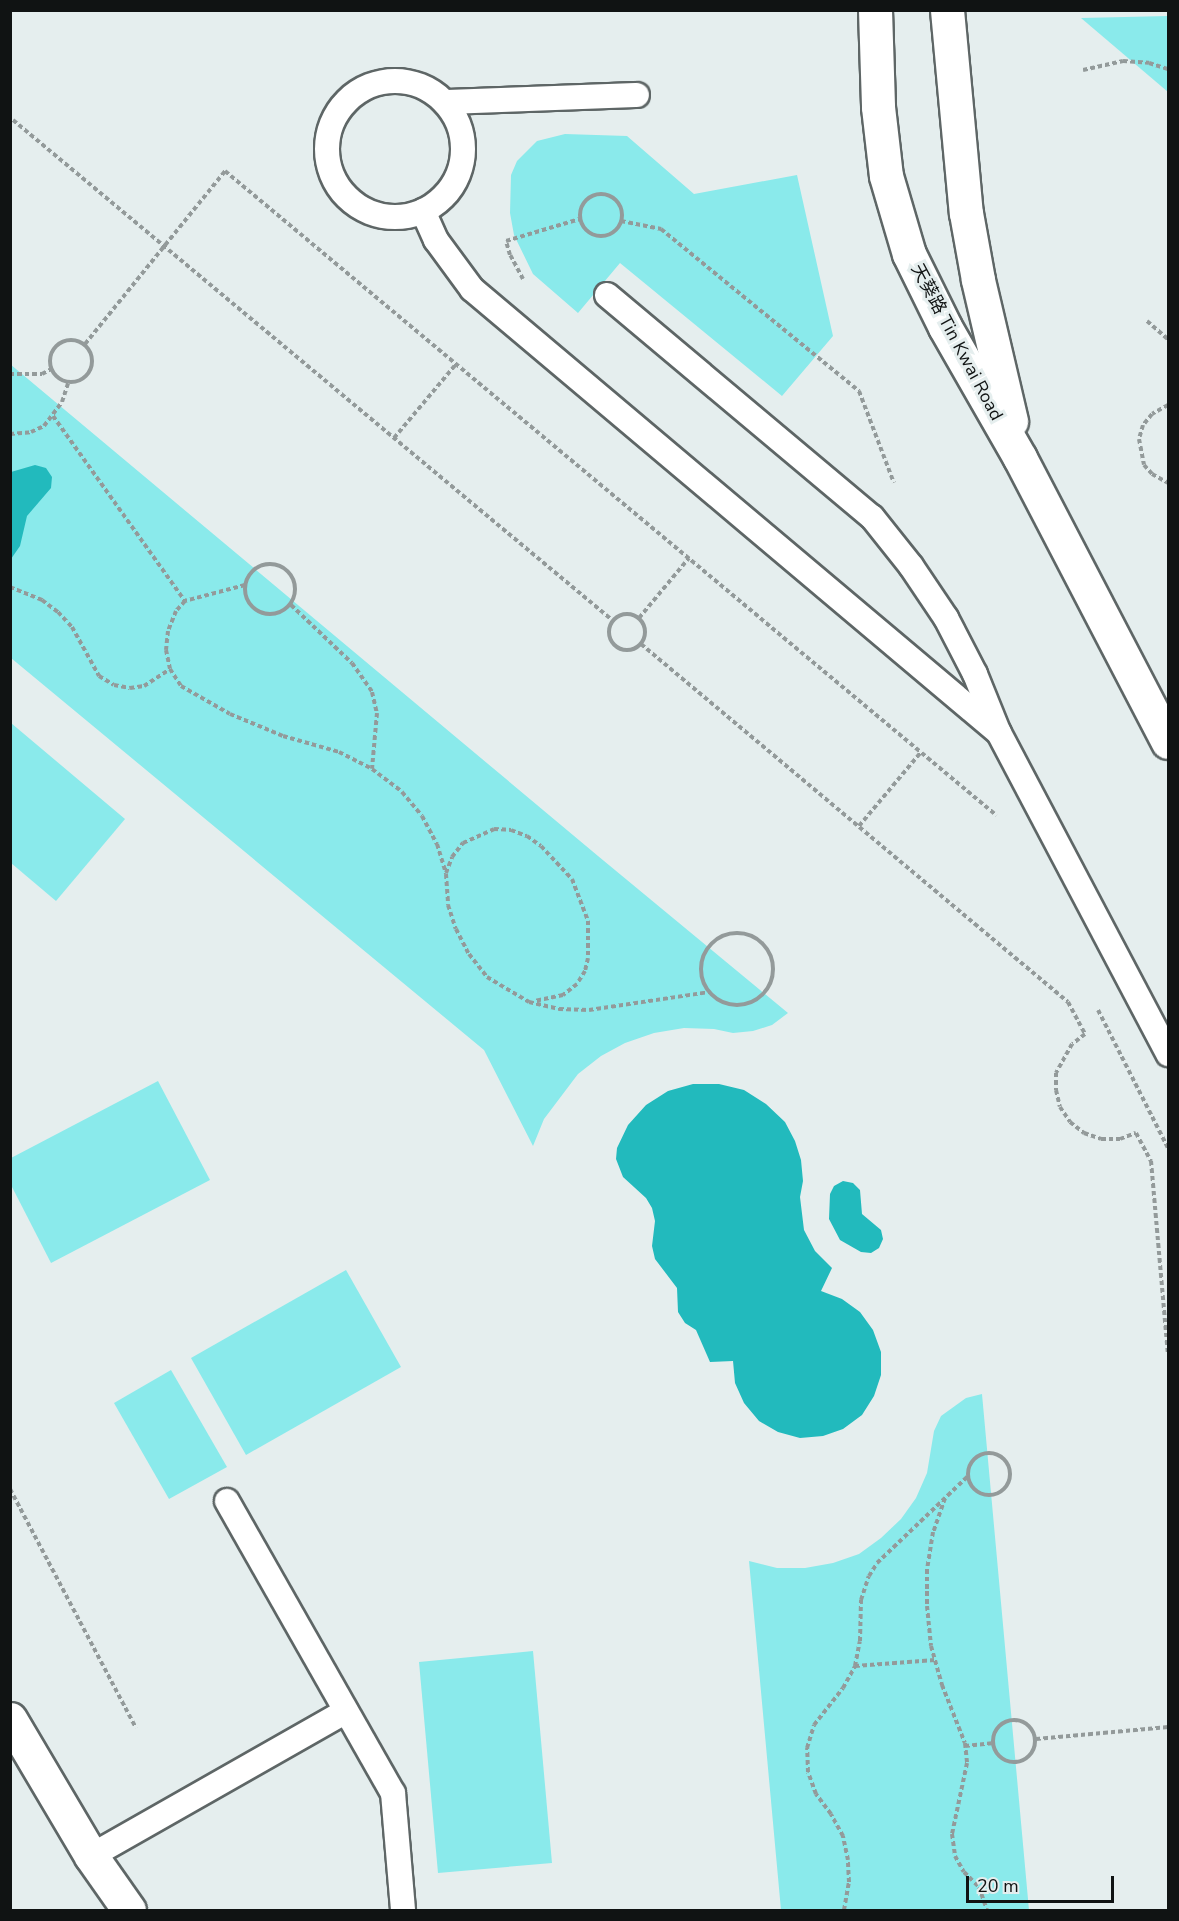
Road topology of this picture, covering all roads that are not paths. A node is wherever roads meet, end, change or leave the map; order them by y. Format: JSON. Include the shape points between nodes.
{"nodes":[{"id":1,"x":875,"y":10,"type":"edge"},
{"id":2,"x":947,"y":10,"type":"edge"},
{"id":3,"x":637,"y":95,"type":"dead end"},
{"id":4,"x":446,"y":102,"type":"junction"},
{"id":5,"x":423,"y":211,"type":"junction"},
{"id":6,"x":607,"y":295,"type":"dead end"},
{"id":7,"x":1020,"y":458,"type":"junction"},
{"id":8,"x":999,"y":733,"type":"junction"},
{"id":9,"x":1168,"y":742,"type":"edge"},
{"id":10,"x":1168,"y":1054,"type":"edge"},
{"id":11,"x":226,"y":1501,"type":"dead end"},
{"id":12,"x":346,"y":1711,"type":"junction"},
{"id":13,"x":10,"y":1719,"type":"edge"},
{"id":14,"x":92,"y":1856,"type":"junction"},
{"id":15,"x":129,"y":1911,"type":"edge"},
{"id":16,"x":403,"y":1911,"type":"edge"}],
"edges":[{"from":1,"to":7,"type":"street","name":"天葵路 Tin Kwai Road","via":[[878,107],[886,176],[909,254],[945,327]]},
{"from":2,"to":7,"type":"street","name":"天葵路 Tin Kwai Road","via":[[966,213]]},
{"from":3,"to":4,"type":"lane"},
{"from":4,"to":5,"type":"lane","via":[[463,141],[462,162],[448,191]]},
{"from":4,"to":5,"type":"lane","via":[[429,89],[409,82],[377,84],[349,98],[328,135],[327,157],[333,177],[344,194],[361,208],[381,216],[403,217]]},
{"from":5,"to":8,"type":"lane","via":[[436,240],[472,289]]},
{"from":6,"to":8,"type":"lane","via":[[872,517],[946,618]]},
{"from":7,"to":9,"type":"street","name":"天葵路 Tin Kwai Road"},
{"from":8,"to":10,"type":"lane"},
{"from":11,"to":12,"type":"lane"},
{"from":12,"to":14,"type":"lane"},
{"from":12,"to":16,"type":"lane","via":[[393,1793]]},
{"from":13,"to":14,"type":"street"},
{"from":14,"to":15,"type":"street"}]}
